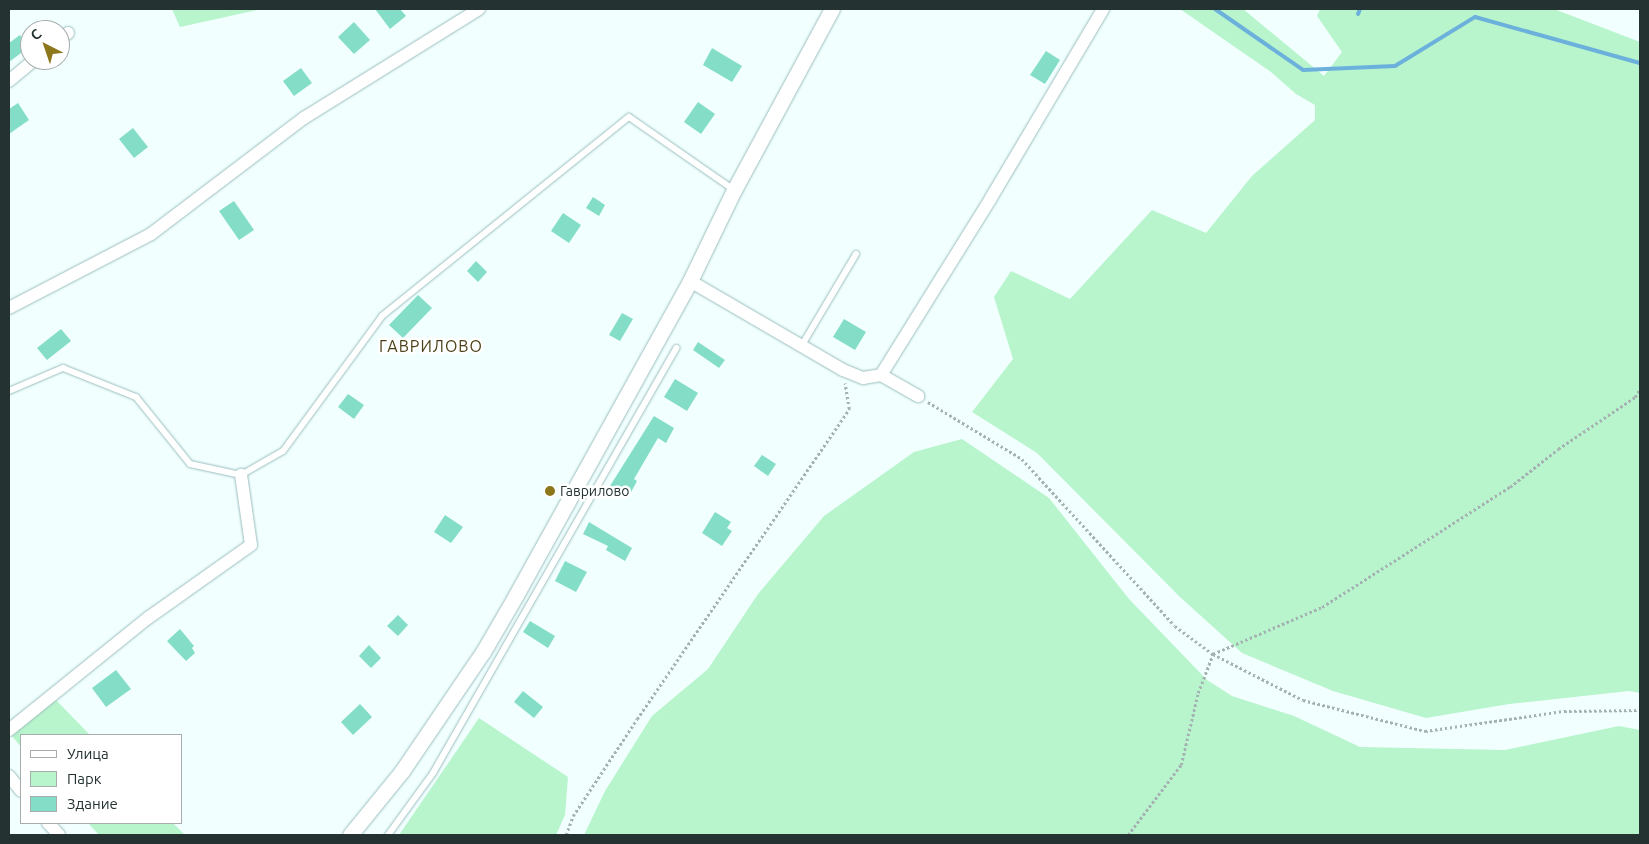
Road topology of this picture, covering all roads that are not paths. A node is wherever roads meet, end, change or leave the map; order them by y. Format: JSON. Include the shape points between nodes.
{"nodes":[{"id":1,"x":479,"y":9,"type":"edge"},
{"id":2,"x":832,"y":9,"type":"edge"},
{"id":3,"x":1103,"y":9,"type":"edge"},
{"id":4,"x":22,"y":70,"type":"edge"},
{"id":5,"x":9,"y":81,"type":"edge"},
{"id":6,"x":734,"y":190,"type":"junction"},
{"id":7,"x":856,"y":254,"type":"dead end"},
{"id":8,"x":690,"y":281,"type":"junction"},
{"id":9,"x":9,"y":308,"type":"edge"},
{"id":10,"x":802,"y":345,"type":"junction"},
{"id":11,"x":676,"y":348,"type":"dead end"},
{"id":12,"x":881,"y":375,"type":"junction"},
{"id":13,"x":9,"y":391,"type":"edge"},
{"id":14,"x":918,"y":396,"type":"road end"},
{"id":15,"x":241,"y":475,"type":"junction"},
{"id":16,"x":9,"y":730,"type":"edge"},
{"id":17,"x":9,"y":776,"type":"edge"},
{"id":18,"x":20,"y":790,"type":"edge"},
{"id":19,"x":49,"y":824,"type":"edge"},
{"id":20,"x":59,"y":835,"type":"edge"},
{"id":21,"x":350,"y":835,"type":"edge"},
{"id":22,"x":388,"y":835,"type":"edge"}],
"edges":[{"from":1,"to":9,"type":"street","via":[[304,118],[151,234]]},
{"from":2,"to":6,"type":"street"},
{"from":3,"to":12,"type":"street"},
{"from":4,"to":5,"type":"street"},
{"from":6,"to":8,"type":"street"},
{"from":6,"to":15,"type":"lane","via":[[629,117],[382,316],[283,451]]},
{"from":7,"to":10,"type":"lane"},
{"from":8,"to":10,"type":"street"},
{"from":8,"to":21,"type":"street","via":[[482,652],[402,771]]},
{"from":10,"to":12,"type":"street","via":[[863,378]]},
{"from":11,"to":22,"type":"lane","via":[[433,773]]},
{"from":12,"to":14,"type":"street"},
{"from":13,"to":15,"type":"lane","via":[[63,368],[136,397],[190,464]]},
{"from":15,"to":16,"type":"street","via":[[251,545],[148,618]]},
{"from":17,"to":18,"type":"street"},
{"from":19,"to":20,"type":"street"}]}
